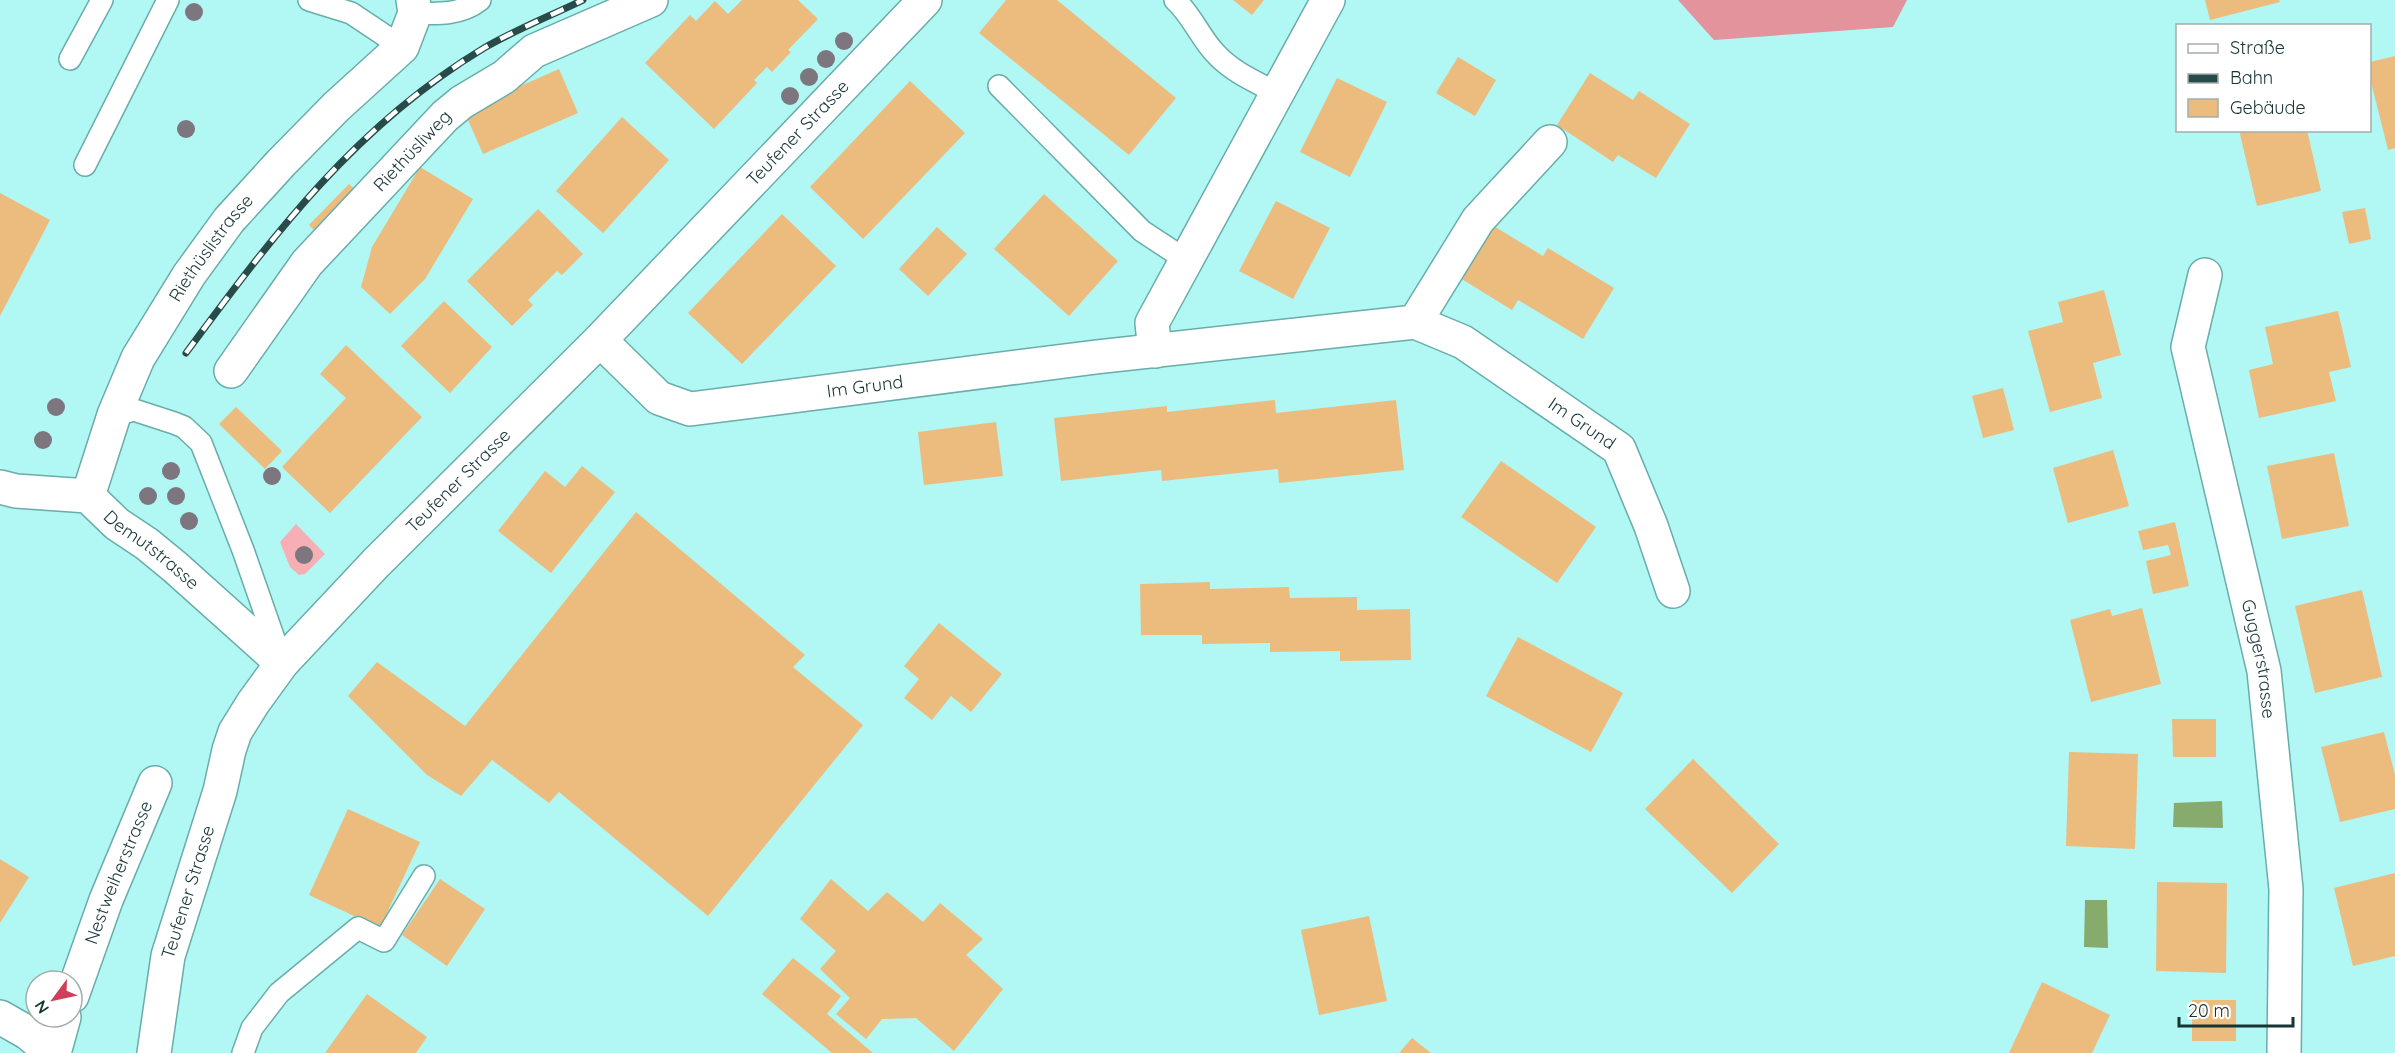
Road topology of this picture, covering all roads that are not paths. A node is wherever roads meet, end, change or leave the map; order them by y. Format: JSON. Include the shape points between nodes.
{"nodes":[{"id":1,"x":102,"y":0,"type":"edge"},
{"id":2,"x":168,"y":0,"type":"edge"},
{"id":3,"x":309,"y":0,"type":"edge"},
{"id":4,"x":480,"y":0,"type":"edge"},
{"id":5,"x":651,"y":0,"type":"edge"},
{"id":6,"x":925,"y":0,"type":"edge"},
{"id":7,"x":1175,"y":0,"type":"edge"},
{"id":8,"x":1328,"y":0,"type":"edge"},
{"id":9,"x":414,"y":7,"type":"edge"},
{"id":10,"x":402,"y":47,"type":"junction"},
{"id":11,"x":70,"y":59,"type":"dead end"},
{"id":12,"x":999,"y":86,"type":"dead end"},
{"id":13,"x":1279,"y":94,"type":"junction"},
{"id":14,"x":1550,"y":142,"type":"dead end"},
{"id":15,"x":85,"y":165,"type":"dead end"},
{"id":16,"x":1186,"y":260,"type":"junction"},
{"id":17,"x":2205,"y":275,"type":"dead end"},
{"id":18,"x":1415,"y":322,"type":"junction"},
{"id":19,"x":600,"y":340,"type":"junction"},
{"id":20,"x":1155,"y":351,"type":"junction"},
{"id":21,"x":231,"y":371,"type":"dead end"},
{"id":22,"x":114,"y":415,"type":"junction"},
{"id":23,"x":0,"y":487,"type":"edge"},
{"id":24,"x":87,"y":496,"type":"junction"},
{"id":25,"x":1673,"y":591,"type":"dead end"},
{"id":26,"x":282,"y":663,"type":"junction"},
{"id":27,"x":155,"y":783,"type":"dead end"},
{"id":28,"x":424,"y":876,"type":"dead end"},
{"id":29,"x":82,"y":969,"type":"edge"},
{"id":30,"x":0,"y":1017,"type":"edge"},
{"id":31,"x":60,"y":1029,"type":"edge"},
{"id":32,"x":53,"y":1053,"type":"edge"},
{"id":33,"x":154,"y":1053,"type":"edge"},
{"id":34,"x":243,"y":1053,"type":"edge"},
{"id":35,"x":2284,"y":1053,"type":"edge"}],
"edges":[{"from":1,"to":11,"type":"lane"},
{"from":2,"to":15,"type":"lane"},
{"from":3,"to":10,"type":"lane","via":[[351,13]]},
{"from":4,"to":9,"type":"lane","via":[[444,14]]},
{"from":5,"to":21,"type":"street","name":"Riethüsliweg","via":[[534,51],[504,77],[446,116],[307,263]]},
{"from":6,"to":19,"type":"street","name":"Teufener Strasse"},
{"from":7,"to":13,"type":"lane","via":[[1229,67]]},
{"from":8,"to":13,"type":"street"},
{"from":9,"to":10,"type":"street"},
{"from":10,"to":22,"type":"street","name":"Riethüslistrasse","via":[[336,107],[229,220],[153,332]]},
{"from":12,"to":16,"type":"lane","via":[[1142,231]]},
{"from":13,"to":16,"type":"street"},
{"from":14,"to":18,"type":"street","via":[[1478,220]]},
{"from":16,"to":20,"type":"street","via":[[1152,323]]},
{"from":17,"to":35,"type":"street","name":"Guggerstrasse","via":[[2188,347],[2264,671],[2286,889]]},
{"from":18,"to":20,"type":"street","name":"Im Grund"},
{"from":18,"to":25,"type":"street","name":"Im Grund","via":[[1463,342],[1619,449]]},
{"from":19,"to":20,"type":"street","name":"Im Grund","via":[[659,398],[690,409]]},
{"from":19,"to":26,"type":"street","name":"Teufener Strasse","via":[[376,563]]},
{"from":22,"to":24,"type":"street","name":"Riethüslistrasse"},
{"from":22,"to":26,"type":"lane","via":[[134,410],[174,423],[201,443]]},
{"from":23,"to":24,"type":"street","name":"Demutstrasse"},
{"from":24,"to":26,"type":"street","name":"Demutstrasse","via":[[175,567]]},
{"from":26,"to":33,"type":"street","name":"Teufener Strasse","via":[[253,703],[229,750],[220,791],[168,956]]},
{"from":27,"to":29,"type":"street","name":"Nestweiherstrasse"},
{"from":28,"to":34,"type":"lane","via":[[384,941],[358,928],[279,993],[252,1028]]},
{"from":30,"to":32,"type":"street"},
{"from":31,"to":32,"type":"street"}]}
